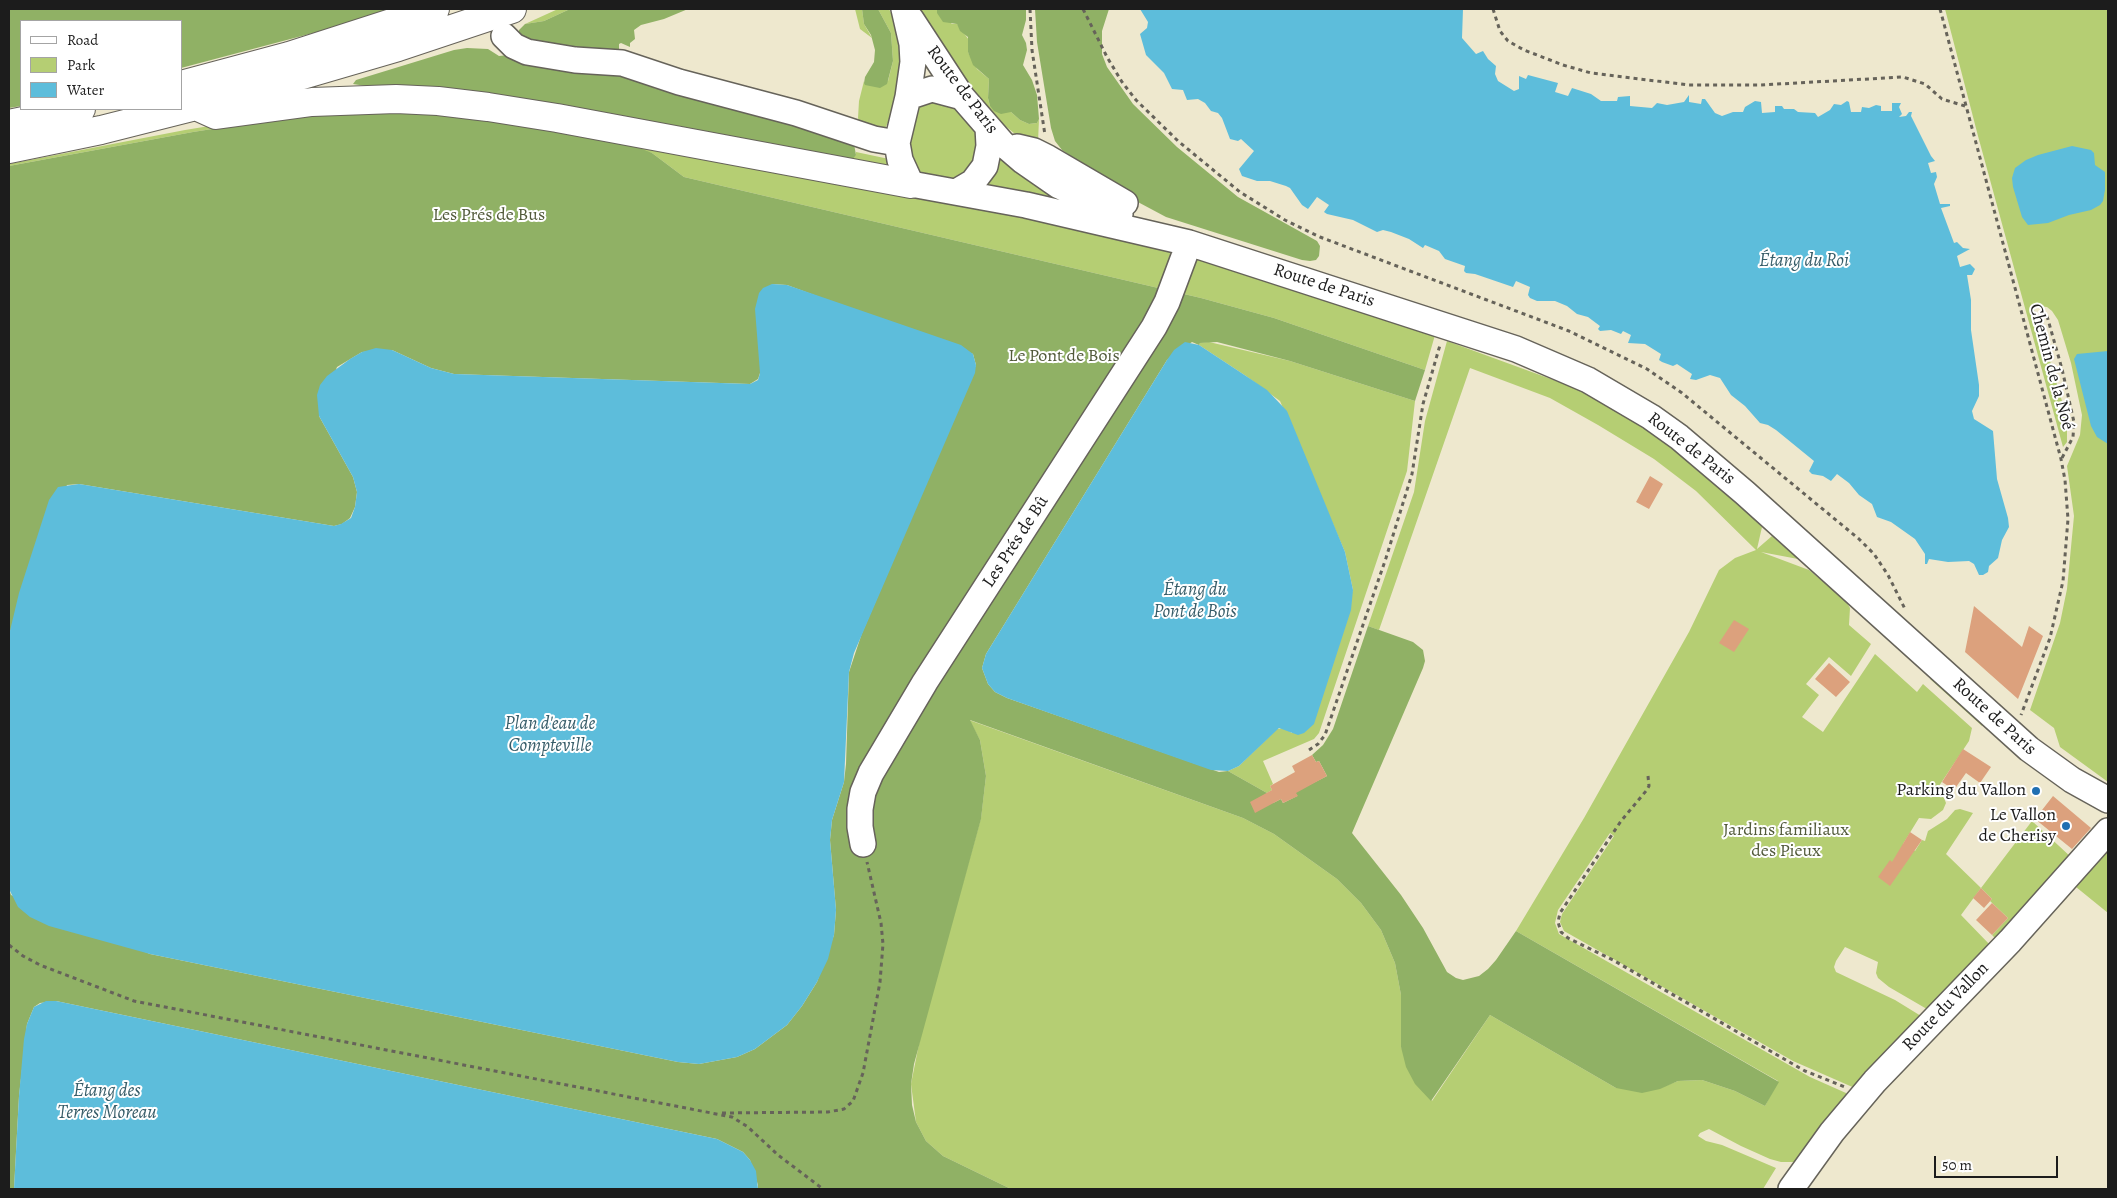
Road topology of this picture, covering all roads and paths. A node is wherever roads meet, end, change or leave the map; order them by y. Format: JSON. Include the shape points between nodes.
{"nodes":[{"id":1,"x":435,"y":9,"type":"edge"},
{"id":2,"x":512,"y":9,"type":"edge"},
{"id":3,"x":904,"y":9,"type":"edge"},
{"id":4,"x":1030,"y":9,"type":"edge"},
{"id":5,"x":1493,"y":9,"type":"edge"},
{"id":6,"x":1940,"y":9,"type":"edge"},
{"id":7,"x":504,"y":36,"type":"dead end"},
{"id":8,"x":189,"y":95,"type":"edge"},
{"id":9,"x":962,"y":96,"type":"junction"},
{"id":10,"x":908,"y":97,"type":"junction"},
{"id":11,"x":1965,"y":106,"type":"junction"},
{"id":12,"x":76,"y":110,"type":"edge"},
{"id":13,"x":151,"y":110,"type":"edge"},
{"id":14,"x":9,"y":124,"type":"edge"},
{"id":15,"x":995,"y":135,"type":"junction"},
{"id":16,"x":897,"y":143,"type":"junction"},
{"id":17,"x":9,"y":149,"type":"edge"},
{"id":18,"x":1048,"y":158,"type":"junction"},
{"id":19,"x":911,"y":184,"type":"junction"},
{"id":20,"x":956,"y":192,"type":"junction"},
{"id":21,"x":1152,"y":228,"type":"junction"},
{"id":22,"x":1189,"y":243,"type":"junction"},
{"id":23,"x":2047,"y":316,"type":"dead end"},
{"id":24,"x":1447,"y":326,"type":"junction"},
{"id":25,"x":2061,"y":459,"type":"junction"},
{"id":26,"x":2011,"y":733,"type":"junction"},
{"id":27,"x":1309,"y":750,"type":"dead end"},
{"id":28,"x":1648,"y":776,"type":"dead end"},
{"id":29,"x":2108,"y":800,"type":"edge"},
{"id":30,"x":2108,"y":832,"type":"edge"},
{"id":31,"x":863,"y":844,"type":"joint"},
{"id":32,"x":9,"y":945,"type":"edge"},
{"id":33,"x":1861,"y":1097,"type":"junction"},
{"id":34,"x":712,"y":1114,"type":"junction"},
{"id":35,"x":823,"y":1189,"type":"edge"},
{"id":36,"x":1791,"y":1189,"type":"edge"}],
"edges":[{"from":1,"to":8,"type":"highway","via":[[289,56]]},
{"from":2,"to":8,"type":"highway","via":[[398,47]]},
{"from":3,"to":9,"type":"street","name":"Route de Paris"},
{"from":3,"to":10,"type":"street","name":"Route de Paris","via":[[913,53]]},
{"from":4,"to":18,"type":"path","via":[[1032,50]]},
{"from":5,"to":11,"type":"path","via":[[1500,31],[1508,41],[1524,50],[1591,73],[1689,85],[1761,85],[1903,77],[1925,84],[1942,99]]},
{"from":6,"to":11,"type":"path","name":"Chemin de la Noé"},
{"from":7,"to":16,"type":"street","via":[[527,52],[622,63],[679,82],[796,113],[866,137]]},
{"from":8,"to":19,"type":"highway","via":[[216,115],[312,102],[396,99],[488,106]]},
{"from":9,"to":10,"type":"street","via":[[932,90]]},
{"from":9,"to":15,"type":"street","name":"Route de Paris"},
{"from":10,"to":16,"type":"street","name":"Route de Paris"},
{"from":11,"to":25,"type":"path","name":"Chemin de la Noé"},
{"from":12,"to":14,"type":"highway"},
{"from":13,"to":17,"type":"highway","via":[[101,130]]},
{"from":15,"to":18,"type":"street"},
{"from":15,"to":20,"type":"street","via":[[985,166],[973,182]]},
{"from":15,"to":21,"type":"street","name":"Route de Paris","via":[[1023,161],[1066,190]]},
{"from":16,"to":19,"type":"street","name":"Route de Paris","via":[[900,160]]},
{"from":18,"to":21,"type":"street","via":[[1125,203]]},
{"from":19,"to":20,"type":"street","name":"Route de Paris"},
{"from":20,"to":22,"type":"street","name":"Route de Paris"},
{"from":21,"to":22,"type":"street","name":"Route de Paris"},
{"from":22,"to":24,"type":"street","name":"Route de Paris"},
{"from":22,"to":31,"type":"street","name":"Les Prés de Bû","via":[[1154,327],[925,682],[871,773],[860,809]]},
{"from":23,"to":25,"type":"path","via":[[2074,422],[2071,444]]},
{"from":24,"to":26,"type":"street","name":"Route de Paris","via":[[1560,366],[1651,416],[1731,480]]},
{"from":24,"to":27,"type":"path","via":[[1423,404],[1412,474],[1386,558],[1324,735]]},
{"from":25,"to":26,"type":"path","name":"Chemin de la Noé","via":[[2068,503],[2063,581],[2050,638],[2030,694]]},
{"from":26,"to":29,"type":"street","name":"Route de Paris","via":[[2058,771]]},
{"from":28,"to":33,"type":"path","via":[[1646,791],[1621,822],[1560,913],[1561,932],[1805,1071]]},
{"from":30,"to":33,"type":"street","name":"Route du Vallon","via":[[2010,941]]},
{"from":31,"to":34,"type":"path","via":[[883,944],[880,982],[863,1073],[853,1101],[844,1109],[828,1112]]},
{"from":32,"to":34,"type":"path","via":[[40,965],[134,1000]]},
{"from":33,"to":36,"type":"street","name":"Route du Vallon"},
{"from":34,"to":35,"type":"path","via":[[740,1121]]}]}
